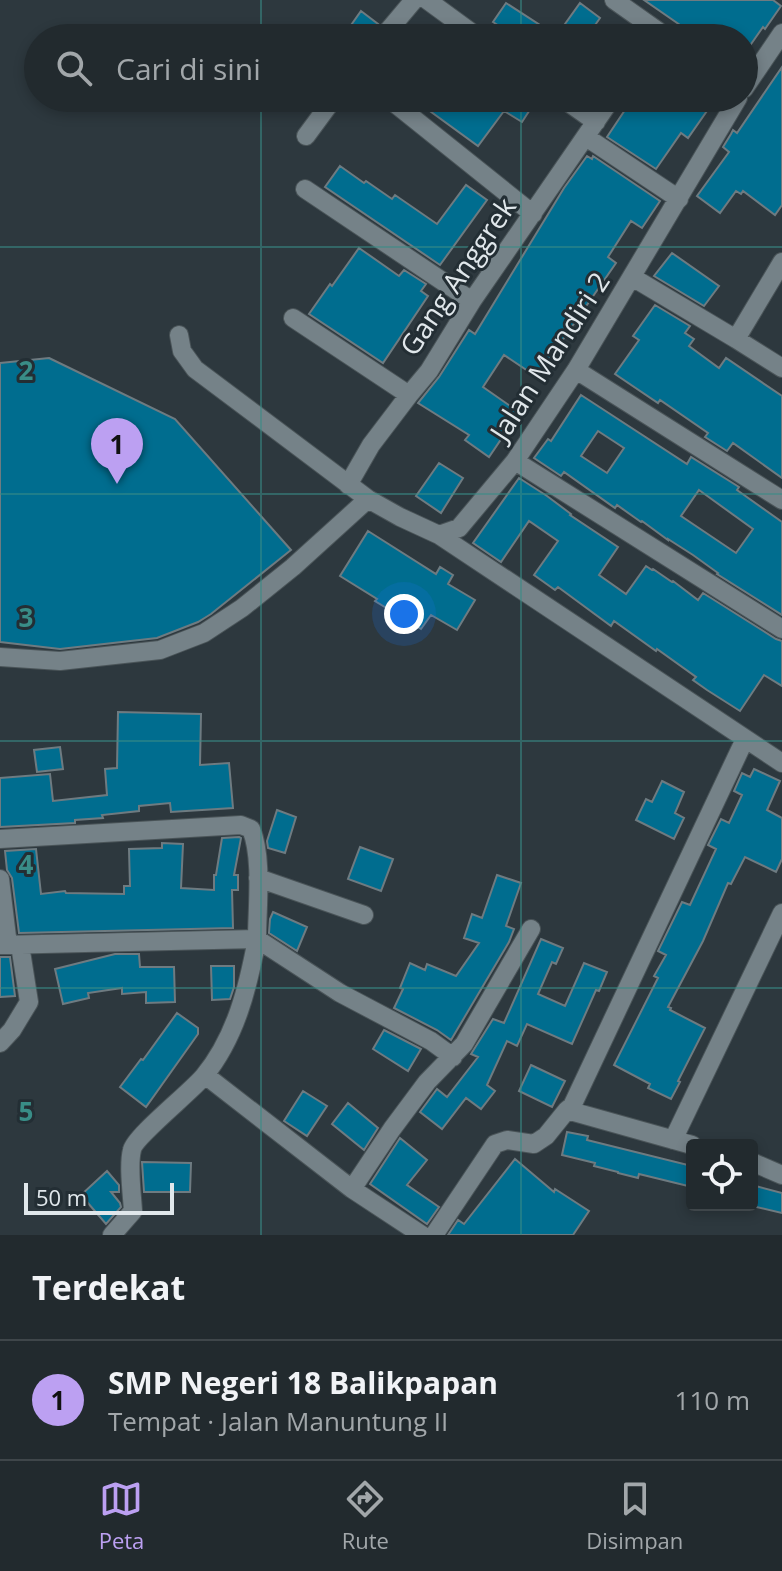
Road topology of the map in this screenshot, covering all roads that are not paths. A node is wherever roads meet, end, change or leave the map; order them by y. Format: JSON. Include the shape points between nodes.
{"nodes":[{"id":1,"x":414,"y":0,"type":"edge"},
{"id":2,"x":427,"y":0,"type":"edge"},
{"id":3,"x":614,"y":0,"type":"edge"},
{"id":4,"x":394,"y":24,"type":"edge"},
{"id":5,"x":460,"y":24,"type":"edge"},
{"id":6,"x":645,"y":24,"type":"edge"},
{"id":7,"x":782,"y":33,"type":"edge"},
{"id":8,"x":758,"y":68,"type":"edge"},
{"id":9,"x":324,"y":112,"type":"edge"},
{"id":10,"x":406,"y":112,"type":"edge"},
{"id":11,"x":575,"y":112,"type":"edge"},
{"id":12,"x":603,"y":112,"type":"edge"},
{"id":13,"x":730,"y":112,"type":"edge"},
{"id":14,"x":591,"y":130,"type":"junction"},
{"id":15,"x":306,"y":136,"type":"dead end"},
{"id":16,"x":305,"y":189,"type":"dead end"},
{"id":17,"x":679,"y":199,"type":"junction"},
{"id":18,"x":533,"y":214,"type":"junction"},
{"id":19,"x":782,"y":262,"type":"edge"},
{"id":20,"x":632,"y":277,"type":"junction"},
{"id":21,"x":472,"y":301,"type":"junction"},
{"id":22,"x":293,"y":318,"type":"dead end"},
{"id":23,"x":179,"y":335,"type":"dead end"},
{"id":24,"x":736,"y":339,"type":"junction"},
{"id":25,"x":782,"y":368,"type":"edge"},
{"id":26,"x":576,"y":370,"type":"junction"},
{"id":27,"x":409,"y":395,"type":"junction"},
{"id":28,"x":515,"y":461,"type":"junction"},
{"id":29,"x":348,"y":485,"type":"junction"},
{"id":30,"x":368,"y":499,"type":"junction"},
{"id":31,"x":782,"y":500,"type":"edge"},
{"id":32,"x":439,"y":535,"type":"junction"},
{"id":33,"x":782,"y":629,"type":"edge"},
{"id":34,"x":0,"y":657,"type":"edge"},
{"id":35,"x":745,"y":739,"type":"junction"},
{"id":36,"x":782,"y":763,"type":"edge"},
{"id":37,"x":0,"y":839,"type":"edge"},
{"id":38,"x":258,"y":878,"type":"junction"},
{"id":39,"x":0,"y":879,"type":"edge"},
{"id":40,"x":782,"y":913,"type":"edge"},
{"id":41,"x":364,"y":915,"type":"dead end"},
{"id":42,"x":531,"y":929,"type":"dead end"},
{"id":43,"x":257,"y":939,"type":"junction"},
{"id":44,"x":9,"y":945,"type":"edge"},
{"id":45,"x":0,"y":1043,"type":"edge"},
{"id":46,"x":453,"y":1057,"type":"junction"},
{"id":47,"x":205,"y":1075,"type":"junction"},
{"id":48,"x":567,"y":1110,"type":"junction"},
{"id":49,"x":673,"y":1140,"type":"junction"},
{"id":50,"x":686,"y":1143,"type":"edge"},
{"id":51,"x":758,"y":1165,"type":"edge"},
{"id":52,"x":782,"y":1175,"type":"edge"},
{"id":53,"x":352,"y":1189,"type":"junction"},
{"id":54,"x":133,"y":1211,"type":"junction"},
{"id":55,"x":112,"y":1235,"type":"edge"},
{"id":56,"x":134,"y":1235,"type":"edge"},
{"id":57,"x":422,"y":1235,"type":"edge"},
{"id":58,"x":434,"y":1235,"type":"edge"}],
"edges":[{"from":1,"to":4,"type":"street"},
{"from":2,"to":5,"type":"street"},
{"from":3,"to":6,"type":"street"},
{"from":7,"to":8,"type":"street"},
{"from":9,"to":15,"type":"street"},
{"from":10,"to":18,"type":"street"},
{"from":11,"to":14,"type":"street"},
{"from":12,"to":14,"type":"street","name":"Gang Anggrek"},
{"from":13,"to":17,"type":"street","name":"Jalan Mandiri 2"},
{"from":14,"to":17,"type":"street"},
{"from":14,"to":18,"type":"street","name":"Gang Anggrek"},
{"from":16,"to":21,"type":"street"},
{"from":17,"to":20,"type":"street","name":"Jalan Mandiri 2"},
{"from":18,"to":21,"type":"street","name":"Gang Anggrek"},
{"from":19,"to":24,"type":"street"},
{"from":20,"to":24,"type":"street"},
{"from":20,"to":26,"type":"street","name":"Jalan Mandiri 2"},
{"from":21,"to":27,"type":"street","name":"Gang Anggrek"},
{"from":22,"to":27,"type":"street"},
{"from":23,"to":29,"type":"street","via":[[182,351],[195,369]]},
{"from":24,"to":25,"type":"street"},
{"from":26,"to":28,"type":"street","name":"Jalan Mandiri 2"},
{"from":26,"to":31,"type":"street"},
{"from":27,"to":29,"type":"street","name":"Gang Anggrek"},
{"from":28,"to":32,"type":"street","name":"Jalan Mandiri 2","via":[[459,528]]},
{"from":28,"to":33,"type":"street"},
{"from":29,"to":30,"type":"street"},
{"from":30,"to":32,"type":"street"},
{"from":30,"to":34,"type":"street","via":[[293,567],[204,633],[160,650],[60,661]]},
{"from":32,"to":35,"type":"street"},
{"from":35,"to":36,"type":"street"},
{"from":35,"to":48,"type":"street"},
{"from":37,"to":38,"type":"street","via":[[241,825],[255,838]]},
{"from":38,"to":41,"type":"street"},
{"from":38,"to":43,"type":"street"},
{"from":39,"to":44,"type":"street"},
{"from":40,"to":49,"type":"street"},
{"from":42,"to":46,"type":"street"},
{"from":43,"to":44,"type":"street"},
{"from":43,"to":46,"type":"street"},
{"from":43,"to":47,"type":"street","via":[[240,1009]]},
{"from":44,"to":45,"type":"street","via":[[29,1002]]},
{"from":46,"to":53,"type":"street","via":[[427,1082]]},
{"from":47,"to":53,"type":"street"},
{"from":47,"to":54,"type":"street","via":[[137,1138],[132,1148]]},
{"from":48,"to":49,"type":"street"},
{"from":48,"to":58,"type":"street","via":[[534,1144],[495,1144]]},
{"from":49,"to":50,"type":"street"},
{"from":51,"to":52,"type":"street"},
{"from":53,"to":57,"type":"street"},
{"from":54,"to":55,"type":"street"},
{"from":54,"to":56,"type":"street"}]}
